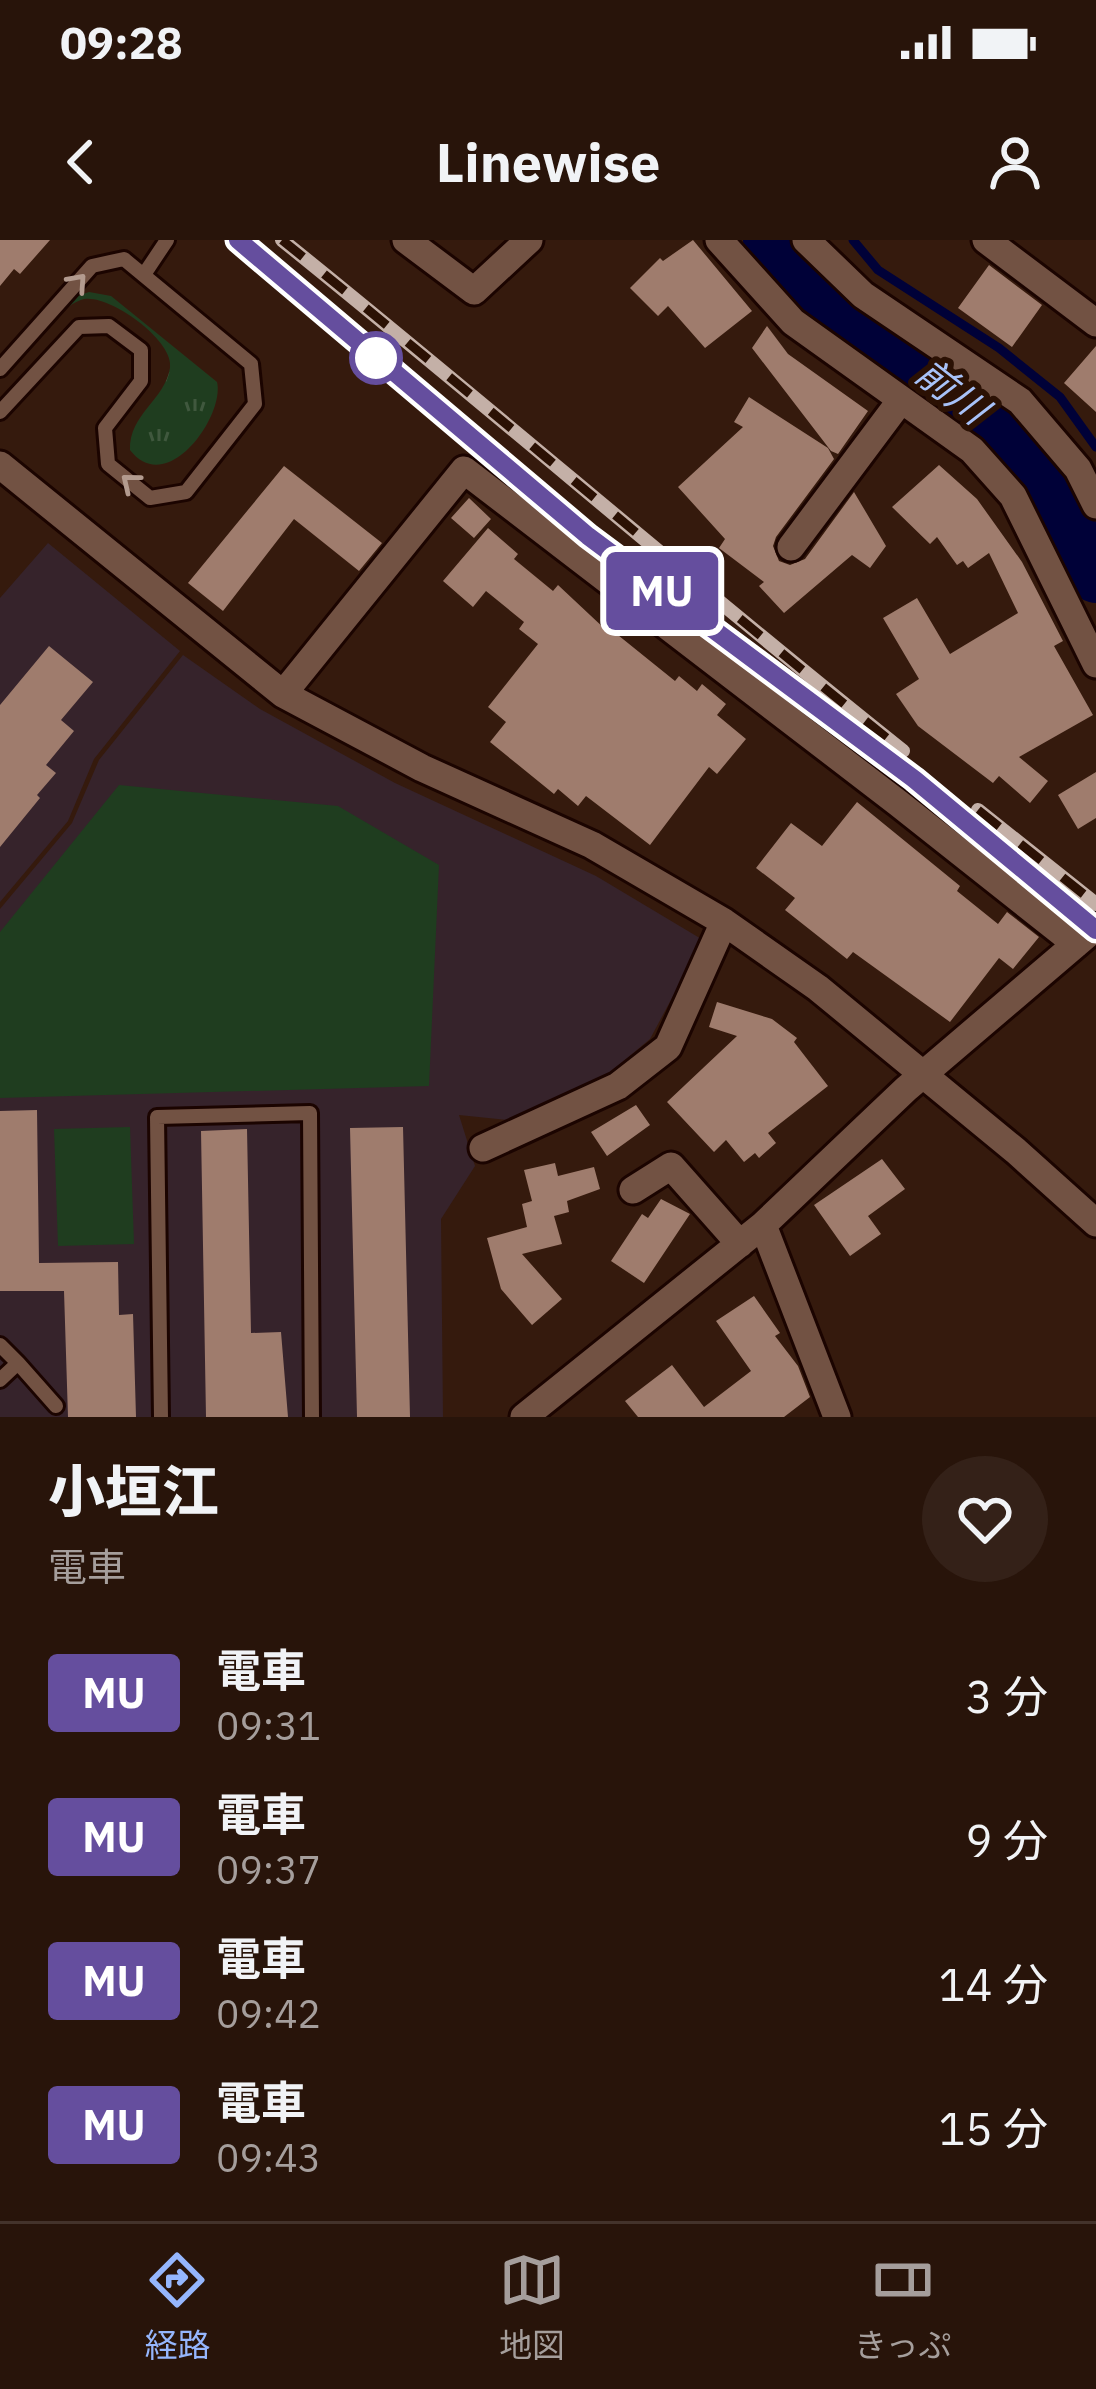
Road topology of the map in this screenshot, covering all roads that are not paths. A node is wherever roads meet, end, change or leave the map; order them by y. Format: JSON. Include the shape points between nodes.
{"nodes":[{"id":1,"x":167,"y":240,"type":"edge"},
{"id":2,"x":406,"y":240,"type":"edge"},
{"id":3,"x":529,"y":240,"type":"edge"},
{"id":4,"x":719,"y":240,"type":"edge"},
{"id":5,"x":806,"y":240,"type":"edge"},
{"id":6,"x":986,"y":240,"type":"edge"},
{"id":7,"x":145,"y":273,"type":"junction"},
{"id":8,"x":1096,"y":322,"type":"edge"},
{"id":9,"x":0,"y":369,"type":"edge"},
{"id":10,"x":901,"y":400,"type":"junction"},
{"id":11,"x":0,"y":412,"type":"edge"},
{"id":12,"x":0,"y":465,"type":"edge"},
{"id":13,"x":1096,"y":505,"type":"edge"},
{"id":14,"x":791,"y":548,"type":"dead end"},
{"id":15,"x":1096,"y":664,"type":"edge"},
{"id":16,"x":284,"y":694,"type":"junction"},
{"id":17,"x":724,"y":922,"type":"junction"},
{"id":18,"x":1086,"y":936,"type":"edge"},
{"id":19,"x":922,"y":1075,"type":"junction"},
{"id":20,"x":483,"y":1148,"type":"dead end"},
{"id":21,"x":633,"y":1190,"type":"dead end"},
{"id":22,"x":1096,"y":1223,"type":"edge"},
{"id":23,"x":763,"y":1225,"type":"junction"},
{"id":24,"x":740,"y":1244,"type":"junction"},
{"id":25,"x":0,"y":1345,"type":"edge"},
{"id":26,"x":18,"y":1363,"type":"junction"},
{"id":27,"x":0,"y":1380,"type":"edge"},
{"id":28,"x":56,"y":1406,"type":"dead end"},
{"id":29,"x":161,"y":1417,"type":"edge"},
{"id":30,"x":312,"y":1417,"type":"edge"},
{"id":31,"x":524,"y":1417,"type":"edge"},
{"id":32,"x":837,"y":1417,"type":"edge"}],
"edges":[{"from":1,"to":7,"type":"lane"},
{"from":2,"to":3,"type":"street","via":[[474,291]]},
{"from":4,"to":10,"type":"street","via":[[793,322]]},
{"from":5,"to":13,"type":"street","via":[[863,295],[1021,400],[1078,469]]},
{"from":6,"to":8,"type":"street"},
{"from":9,"to":7,"type":"lane","one_way":true,"via":[[92,266],[124,259]]},
{"from":7,"to":11,"type":"lane","one_way":true,"via":[[250,364],[255,404],[186,492],[150,498],[108,464],[105,428],[141,382],[141,350],[109,326],[79,327]]},
{"from":10,"to":14,"type":"street"},
{"from":10,"to":15,"type":"street","via":[[972,450],[1013,496]]},
{"from":12,"to":16,"type":"street"},
{"from":16,"to":17,"type":"street","via":[[592,845]]},
{"from":16,"to":18,"type":"street","via":[[464,470]]},
{"from":17,"to":19,"type":"street"},
{"from":17,"to":20,"type":"street","via":[[668,1047],[618,1086]]},
{"from":18,"to":19,"type":"street"},
{"from":19,"to":22,"type":"street"},
{"from":19,"to":23,"type":"street"},
{"from":21,"to":24,"type":"street","via":[[671,1166]]},
{"from":23,"to":24,"type":"street"},
{"from":23,"to":32,"type":"street"},
{"from":24,"to":31,"type":"street"},
{"from":25,"to":26,"type":"lane"},
{"from":26,"to":27,"type":"lane"},
{"from":26,"to":28,"type":"lane"},
{"from":29,"to":30,"type":"lane","via":[[157,1117],[310,1113]]}]}
